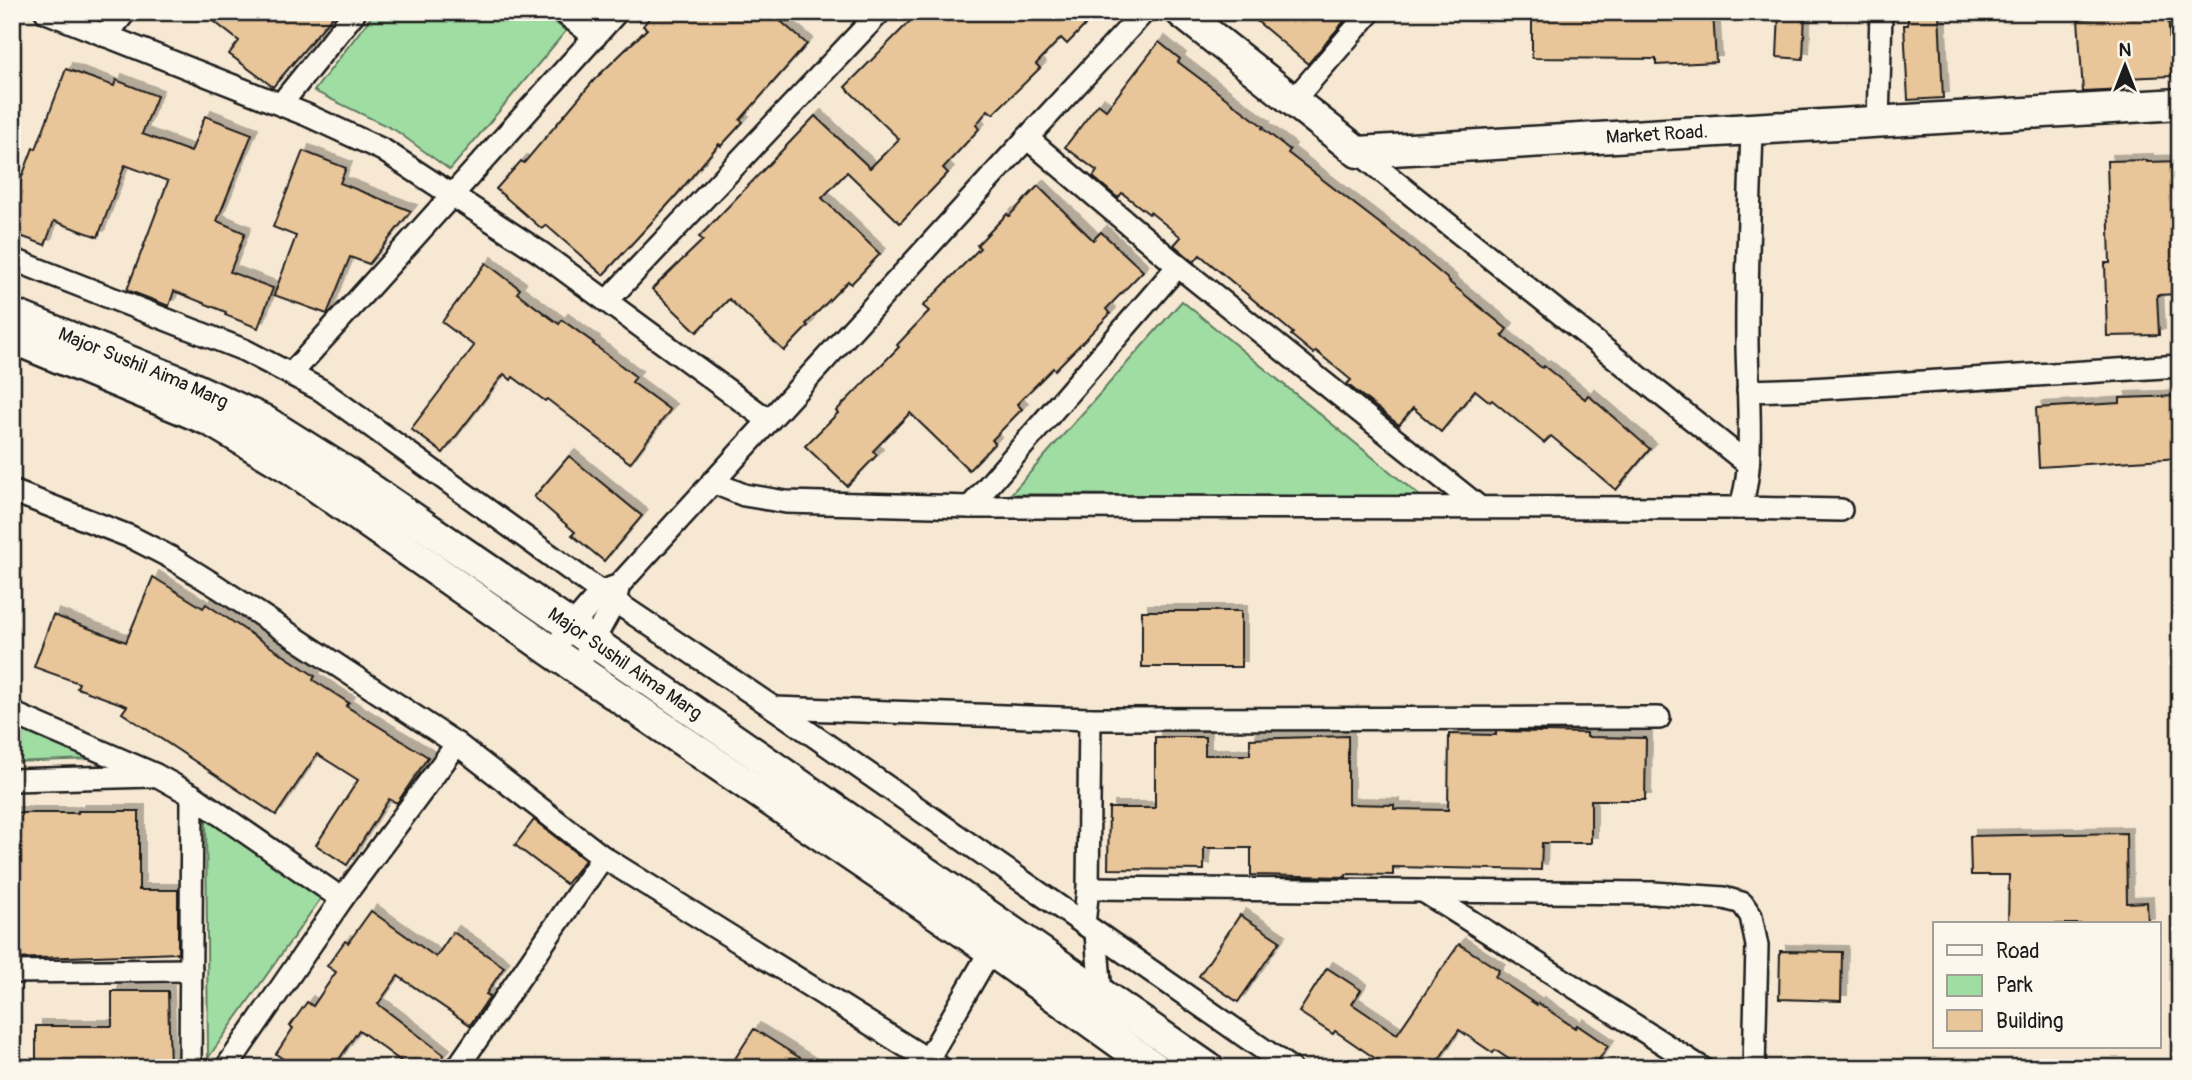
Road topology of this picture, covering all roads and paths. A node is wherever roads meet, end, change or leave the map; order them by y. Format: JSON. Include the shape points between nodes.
{"nodes":[{"id":1,"x":46,"y":12,"type":"edge"},
{"id":2,"x":125,"y":12,"type":"edge"},
{"id":3,"x":355,"y":12,"type":"edge"},
{"id":4,"x":563,"y":12,"type":"edge"},
{"id":5,"x":617,"y":12,"type":"edge"},
{"id":6,"x":880,"y":12,"type":"edge"},
{"id":7,"x":1144,"y":12,"type":"edge"},
{"id":8,"x":1181,"y":12,"type":"edge"},
{"id":9,"x":1370,"y":12,"type":"edge"},
{"id":10,"x":1881,"y":12,"type":"edge"},
{"id":11,"x":106,"y":36,"type":"junction"},
{"id":12,"x":595,"y":37,"type":"junction"},
{"id":13,"x":1292,"y":102,"type":"junction"},
{"id":14,"x":281,"y":104,"type":"junction"},
{"id":15,"x":2180,"y":104,"type":"edge"},
{"id":16,"x":1878,"y":123,"type":"junction"},
{"id":17,"x":1752,"y":129,"type":"junction"},
{"id":18,"x":1027,"y":138,"type":"junction"},
{"id":19,"x":1358,"y":152,"type":"junction"},
{"id":20,"x":454,"y":195,"type":"junction"},
{"id":21,"x":12,"y":259,"type":"edge"},
{"id":22,"x":1178,"y":267,"type":"junction"},
{"id":23,"x":608,"y":300,"type":"junction"},
{"id":24,"x":12,"y":314,"type":"edge"},
{"id":25,"x":12,"y":338,"type":"edge"},
{"id":26,"x":2180,"y":366,"type":"edge"},
{"id":27,"x":291,"y":374,"type":"junction"},
{"id":28,"x":1748,"y":391,"type":"junction"},
{"id":29,"x":768,"y":420,"type":"junction"},
{"id":30,"x":1748,"y":464,"type":"junction"},
{"id":31,"x":712,"y":482,"type":"junction"},
{"id":32,"x":12,"y":491,"type":"edge"},
{"id":33,"x":970,"y":507,"type":"junction"},
{"id":34,"x":1479,"y":507,"type":"junction"},
{"id":35,"x":1739,"y":508,"type":"junction"},
{"id":36,"x":1841,"y":510,"type":"dead end"},
{"id":37,"x":612,"y":593,"type":"junction"},
{"id":38,"x":583,"y":635,"type":"junction"},
{"id":39,"x":551,"y":651,"type":"junction"},
{"id":40,"x":576,"y":668,"type":"junction"},
{"id":41,"x":774,"y":708,"type":"junction"},
{"id":42,"x":12,"y":713,"type":"edge"},
{"id":43,"x":1659,"y":718,"type":"dead end"},
{"id":44,"x":1090,"y":719,"type":"junction"},
{"id":45,"x":457,"y":744,"type":"junction"},
{"id":46,"x":156,"y":775,"type":"junction"},
{"id":47,"x":12,"y":780,"type":"edge"},
{"id":48,"x":192,"y":795,"type":"junction"},
{"id":49,"x":603,"y":857,"type":"junction"},
{"id":50,"x":1088,"y":888,"type":"junction"},
{"id":51,"x":1423,"y":891,"type":"junction"},
{"id":52,"x":342,"y":900,"type":"junction"},
{"id":53,"x":1090,"y":929,"type":"junction"},
{"id":54,"x":997,"y":939,"type":"junction"},
{"id":55,"x":191,"y":970,"type":"junction"},
{"id":56,"x":12,"y":972,"type":"edge"},
{"id":57,"x":1101,"y":995,"type":"junction"},
{"id":58,"x":931,"y":1065,"type":"edge"},
{"id":59,"x":190,"y":1068,"type":"edge"},
{"id":60,"x":226,"y":1068,"type":"edge"},
{"id":61,"x":457,"y":1068,"type":"edge"},
{"id":62,"x":1155,"y":1068,"type":"edge"},
{"id":63,"x":1208,"y":1068,"type":"edge"},
{"id":64,"x":1290,"y":1068,"type":"edge"},
{"id":65,"x":1702,"y":1068,"type":"edge"},
{"id":66,"x":1754,"y":1068,"type":"edge"}],
"edges":[{"from":1,"to":11,"type":"street"},
{"from":2,"to":11,"type":"street"},
{"from":3,"to":14,"type":"street"},
{"from":4,"to":12,"type":"street"},
{"from":5,"to":12,"type":"street"},
{"from":6,"to":23,"type":"street"},
{"from":7,"to":18,"type":"street"},
{"from":8,"to":13,"type":"street"},
{"from":9,"to":13,"type":"street"},
{"from":10,"to":16,"type":"street"},
{"from":11,"to":14,"type":"street"},
{"from":12,"to":20,"type":"street"},
{"from":13,"to":19,"type":"street"},
{"from":14,"to":20,"type":"street","via":[[383,150]]},
{"from":15,"to":16,"type":"street","name":"Market Road."},
{"from":16,"to":17,"type":"street","name":"Market Road."},
{"from":17,"to":19,"type":"street","name":"Market Road."},
{"from":17,"to":28,"type":"street"},
{"from":18,"to":22,"type":"street"},
{"from":18,"to":29,"type":"street"},
{"from":19,"to":30,"type":"street"},
{"from":20,"to":23,"type":"street"},
{"from":20,"to":27,"type":"street"},
{"from":21,"to":27,"type":"street","via":[[244,350]]},
{"from":22,"to":33,"type":"street"},
{"from":22,"to":34,"type":"street"},
{"from":23,"to":29,"type":"street"},
{"from":24,"to":38,"type":"street","name":"Major Sushil Aima Marg","via":[[263,420]]},
{"from":25,"to":39,"type":"street","name":"Major Sushil Aima Marg","via":[[211,421],[290,467]]},
{"from":26,"to":28,"type":"street"},
{"from":27,"to":37,"type":"street","via":[[321,390]]},
{"from":28,"to":30,"type":"street"},
{"from":29,"to":31,"type":"street"},
{"from":30,"to":35,"type":"street","via":[[1747,489]]},
{"from":31,"to":33,"type":"street","via":[[773,500]]},
{"from":31,"to":37,"type":"street"},
{"from":32,"to":45,"type":"street","via":[[170,557]]},
{"from":33,"to":34,"type":"street"},
{"from":34,"to":35,"type":"street"},
{"from":35,"to":36,"type":"street"},
{"from":37,"to":38,"type":"street"},
{"from":37,"to":41,"type":"street"},
{"from":38,"to":39,"type":"street"},
{"from":38,"to":40,"type":"street"},
{"from":38,"to":54,"type":"street","name":"Major Sushil Aima Marg"},
{"from":39,"to":40,"type":"street","name":"Major Sushil Aima Marg"},
{"from":40,"to":54,"type":"street","name":"Major Sushil Aima Marg"},
{"from":41,"to":44,"type":"street"},
{"from":41,"to":53,"type":"street"},
{"from":42,"to":46,"type":"street"},
{"from":43,"to":44,"type":"street"},
{"from":44,"to":50,"type":"street"},
{"from":45,"to":49,"type":"street"},
{"from":45,"to":52,"type":"street"},
{"from":46,"to":47,"type":"street"},
{"from":46,"to":48,"type":"street"},
{"from":48,"to":52,"type":"street"},
{"from":48,"to":55,"type":"street"},
{"from":49,"to":58,"type":"street"},
{"from":49,"to":61,"type":"street"},
{"from":50,"to":51,"type":"street"},
{"from":50,"to":53,"type":"street"},
{"from":51,"to":65,"type":"street"},
{"from":51,"to":66,"type":"street","via":[[1653,893],[1742,903],[1751,916],[1756,946]]},
{"from":52,"to":60,"type":"street"},
{"from":53,"to":57,"type":"street"},
{"from":53,"to":64,"type":"street"},
{"from":54,"to":57,"type":"street","name":"Major Sushil Aima Marg"},
{"from":54,"to":58,"type":"street"},
{"from":54,"to":62,"type":"street","name":"Major Sushil Aima Marg"},
{"from":55,"to":56,"type":"street"},
{"from":55,"to":59,"type":"street"},
{"from":57,"to":63,"type":"street","name":"Major Sushil Aima Marg"}]}
